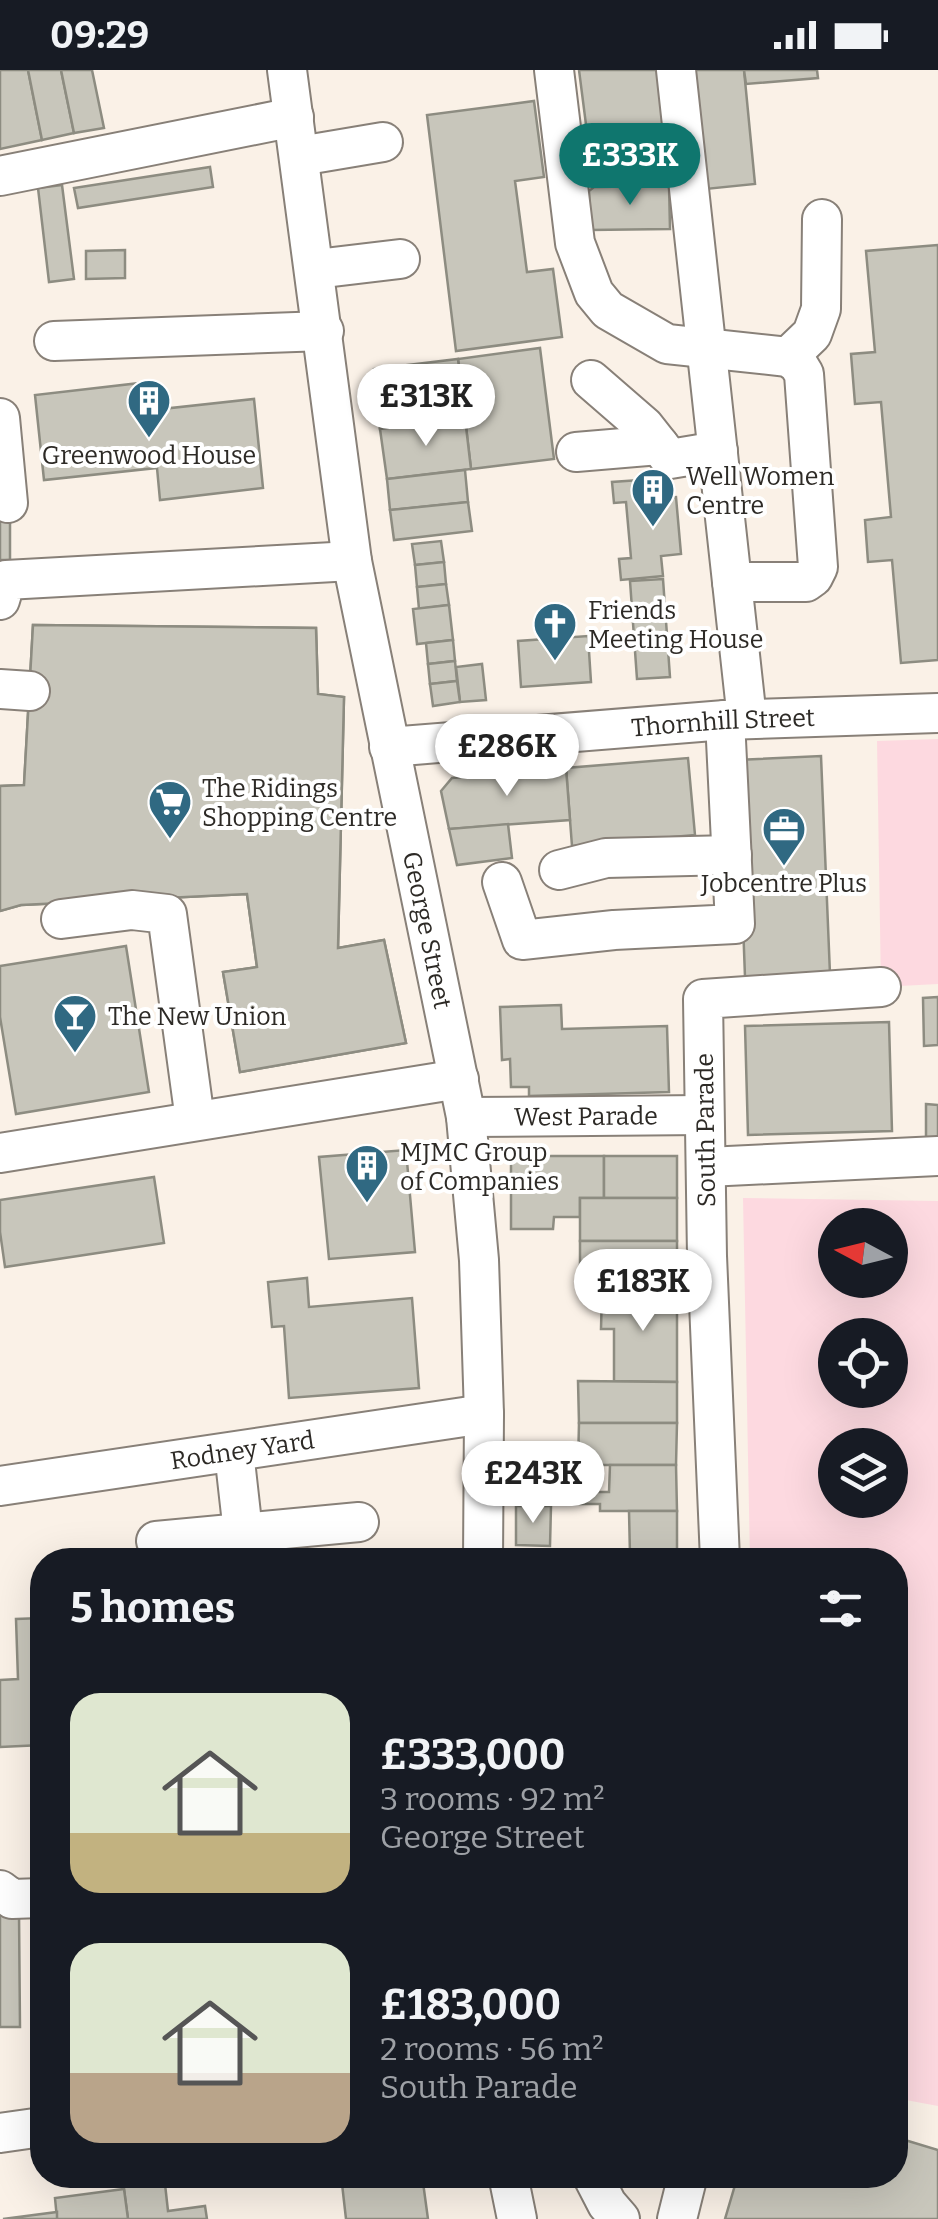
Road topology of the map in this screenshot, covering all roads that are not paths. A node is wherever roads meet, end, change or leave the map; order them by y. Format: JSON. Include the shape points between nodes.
{"nodes":[{"id":1,"x":287,"y":70,"type":"edge"},
{"id":2,"x":554,"y":70,"type":"edge"},
{"id":3,"x":676,"y":70,"type":"edge"},
{"id":4,"x":294,"y":117,"type":"junction"},
{"id":5,"x":382,"y":142,"type":"dead end"},
{"id":6,"x":300,"y":156,"type":"junction"},
{"id":7,"x":0,"y":176,"type":"edge"},
{"id":8,"x":822,"y":219,"type":"dead end"},
{"id":9,"x":400,"y":259,"type":"dead end"},
{"id":10,"x":316,"y":269,"type":"junction"},
{"id":11,"x":324,"y":332,"type":"junction"},
{"id":12,"x":54,"y":341,"type":"dead end"},
{"id":13,"x":706,"y":348,"type":"junction"},
{"id":14,"x":788,"y":356,"type":"junction"},
{"id":15,"x":590,"y":380,"type":"dead end"},
{"id":16,"x":0,"y":418,"type":"edge"},
{"id":17,"x":659,"y":445,"type":"junction"},
{"id":18,"x":718,"y":451,"type":"junction"},
{"id":19,"x":576,"y":452,"type":"dead end"},
{"id":20,"x":8,"y":503,"type":"dead end"},
{"id":21,"x":352,"y":561,"type":"junction"},
{"id":22,"x":732,"y":582,"type":"junction"},
{"id":23,"x":0,"y":600,"type":"edge"},
{"id":24,"x":938,"y":713,"type":"edge"},
{"id":25,"x":736,"y":720,"type":"junction"},
{"id":26,"x":389,"y":746,"type":"junction"},
{"id":27,"x":732,"y":855,"type":"junction"},
{"id":28,"x":559,"y":870,"type":"dead end"},
{"id":29,"x":502,"y":882,"type":"dead end"},
{"id":30,"x":61,"y":919,"type":"dead end"},
{"id":31,"x":880,"y":987,"type":"dead end"},
{"id":32,"x":458,"y":1079,"type":"junction"},
{"id":33,"x":704,"y":1115,"type":"junction"},
{"id":34,"x":466,"y":1117,"type":"junction"},
{"id":35,"x":195,"y":1120,"type":"junction"},
{"id":36,"x":0,"y":1153,"type":"edge"},
{"id":37,"x":938,"y":1156,"type":"edge"},
{"id":38,"x":707,"y":1167,"type":"junction"},
{"id":39,"x":484,"y":1414,"type":"junction"},
{"id":40,"x":234,"y":1452,"type":"junction"},
{"id":41,"x":0,"y":1486,"type":"edge"},
{"id":42,"x":359,"y":1522,"type":"dead end"},
{"id":43,"x":243,"y":1532,"type":"junction"},
{"id":44,"x":156,"y":1540,"type":"dead end"},
{"id":45,"x":483,"y":1548,"type":"edge"},
{"id":46,"x":719,"y":1548,"type":"edge"},
{"id":47,"x":0,"y":1890,"type":"edge"},
{"id":48,"x":30,"y":1898,"type":"edge"},
{"id":49,"x":30,"y":2128,"type":"edge"},
{"id":50,"x":0,"y":2133,"type":"edge"},
{"id":51,"x":599,"y":2188,"type":"edge"},
{"id":52,"x":685,"y":2188,"type":"edge"},
{"id":53,"x":620,"y":2219,"type":"edge"},
{"id":54,"x":677,"y":2219,"type":"edge"}],
"edges":[{"from":1,"to":4,"type":"street","name":"George Street"},
{"from":2,"to":13,"type":"street","via":[[575,242],[594,293],[608,310],[667,344]]},
{"from":3,"to":13,"type":"street"},
{"from":4,"to":6,"type":"street","name":"George Street"},
{"from":4,"to":7,"type":"street"},
{"from":5,"to":6,"type":"street"},
{"from":6,"to":10,"type":"street","name":"George Street"},
{"from":8,"to":14,"type":"street","via":[[822,310],[812,334]]},
{"from":9,"to":10,"type":"street"},
{"from":10,"to":11,"type":"street","name":"George Street"},
{"from":11,"to":12,"type":"street"},
{"from":11,"to":21,"type":"street","name":"George Street"},
{"from":13,"to":14,"type":"street"},
{"from":13,"to":18,"type":"street"},
{"from":14,"to":22,"type":"street","via":[[804,374],[818,566],[806,582]]},
{"from":15,"to":17,"type":"street"},
{"from":16,"to":20,"type":"street"},
{"from":17,"to":18,"type":"street","via":[[670,459]]},
{"from":17,"to":19,"type":"street"},
{"from":18,"to":22,"type":"street"},
{"from":21,"to":23,"type":"street","via":[[6,580]]},
{"from":21,"to":26,"type":"street","name":"George Street"},
{"from":22,"to":25,"type":"street"},
{"from":24,"to":25,"type":"street","name":"Thornhill Street"},
{"from":25,"to":26,"type":"street","name":"Thornhill Street"},
{"from":25,"to":27,"type":"street"},
{"from":26,"to":32,"type":"street","name":"George Street"},
{"from":27,"to":28,"type":"street","via":[[606,858]]},
{"from":27,"to":29,"type":"street","via":[[735,924],[522,940]]},
{"from":30,"to":35,"type":"street","via":[[132,910],[167,914]]},
{"from":31,"to":33,"type":"street","name":"South Parade","via":[[703,998]]},
{"from":32,"to":34,"type":"street","name":"George Street"},
{"from":32,"to":35,"type":"street"},
{"from":33,"to":34,"type":"street","name":"West Parade"},
{"from":33,"to":38,"type":"street","name":"South Parade"},
{"from":34,"to":39,"type":"street","name":"George Street"},
{"from":35,"to":36,"type":"street"},
{"from":37,"to":38,"type":"street"},
{"from":38,"to":46,"type":"street","name":"South Parade"},
{"from":39,"to":40,"type":"street","name":"Rodney Yard"},
{"from":39,"to":45,"type":"street","name":"George Street"},
{"from":40,"to":41,"type":"street","name":"Rodney Yard"},
{"from":40,"to":43,"type":"street"},
{"from":42,"to":43,"type":"street"},
{"from":43,"to":44,"type":"street"},
{"from":47,"to":48,"type":"street"},
{"from":49,"to":50,"type":"street"},
{"from":51,"to":53,"type":"street"},
{"from":52,"to":54,"type":"street"}]}
